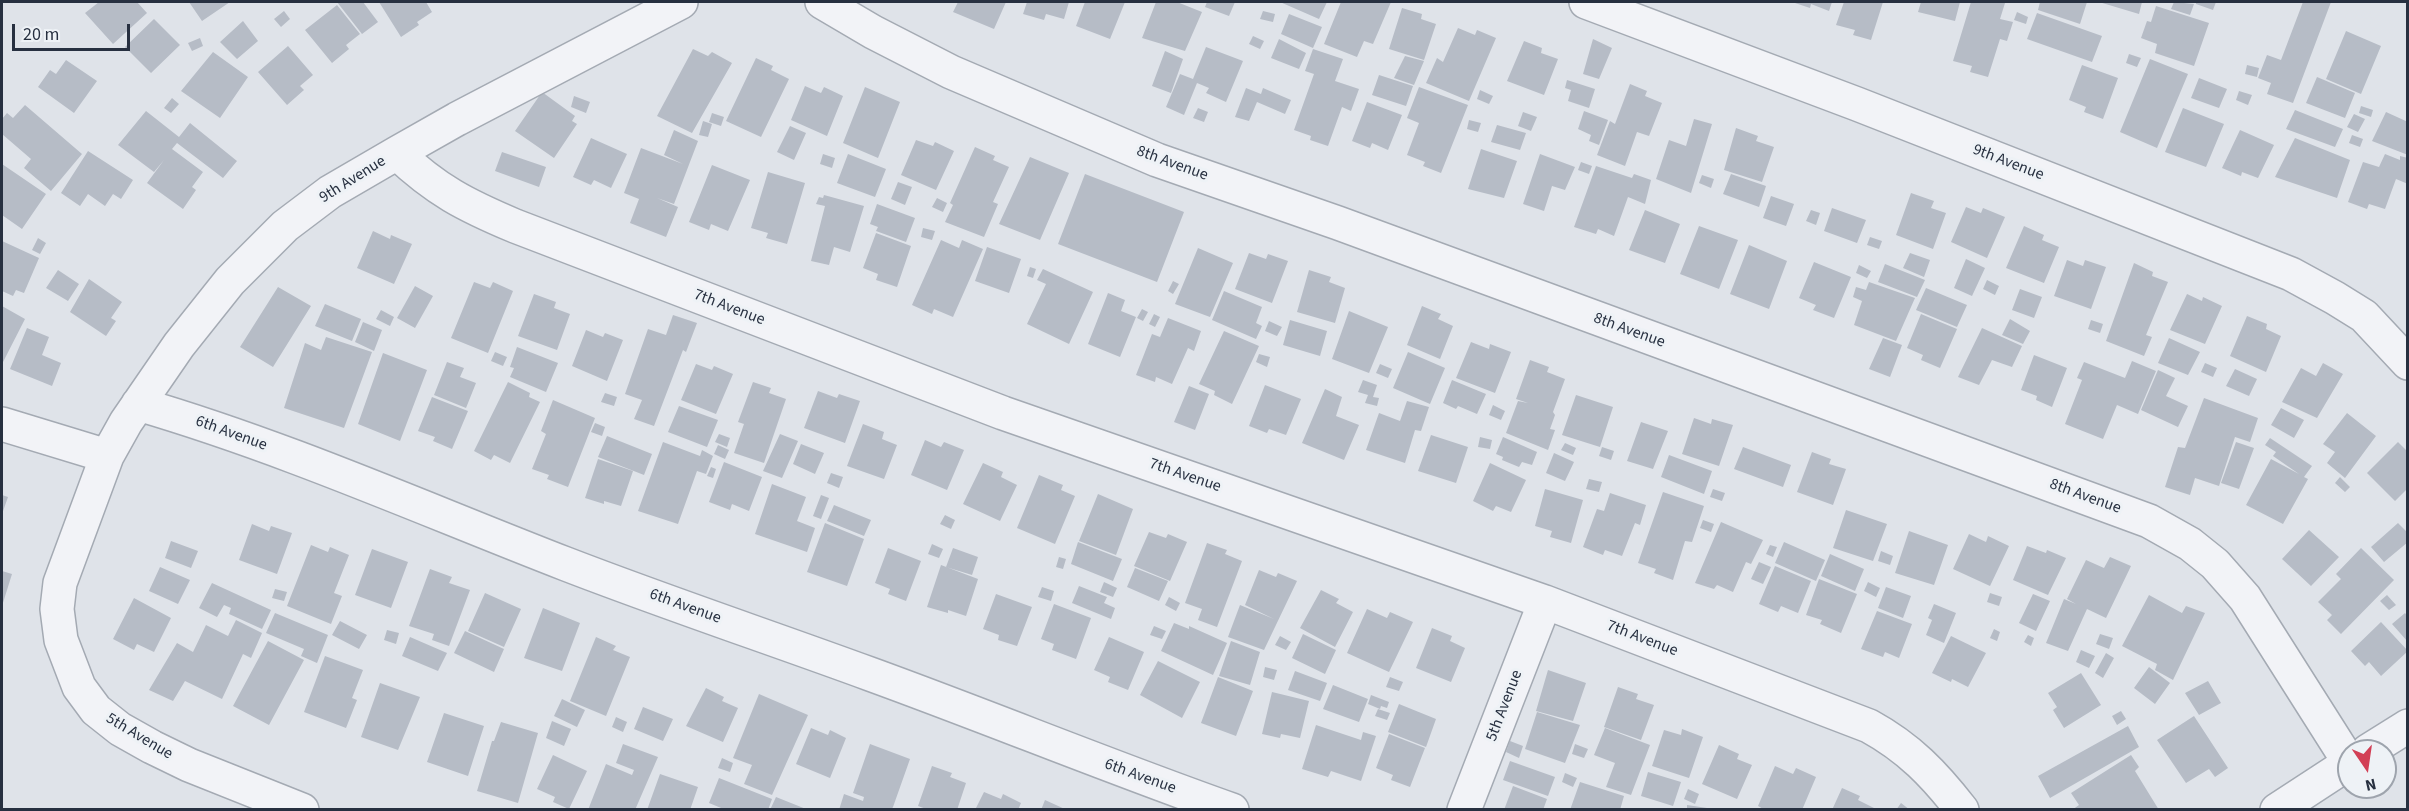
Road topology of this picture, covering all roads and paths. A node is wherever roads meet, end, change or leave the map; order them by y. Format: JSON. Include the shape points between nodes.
{"nodes":[{"id":1,"x":681,"y":2,"type":"edge"},
{"id":2,"x":822,"y":2,"type":"edge"},
{"id":3,"x":1586,"y":2,"type":"edge"},
{"id":4,"x":397,"y":153,"type":"junction"},
{"id":5,"x":2408,"y":363,"type":"edge"},
{"id":6,"x":138,"y":404,"type":"junction"},
{"id":7,"x":2,"y":424,"type":"edge"},
{"id":8,"x":107,"y":456,"type":"junction"},
{"id":9,"x":1545,"y":602,"type":"junction"},
{"id":10,"x":2408,"y":726,"type":"edge"},
{"id":11,"x":2387,"y":739,"type":"edge"},
{"id":12,"x":2337,"y":744,"type":"edge"},
{"id":13,"x":2337,"y":771,"type":"edge"},
{"id":14,"x":302,"y":810,"type":"edge"},
{"id":15,"x":1232,"y":810,"type":"edge"},
{"id":16,"x":1464,"y":810,"type":"edge"},
{"id":17,"x":1962,"y":810,"type":"edge"},
{"id":18,"x":2277,"y":810,"type":"edge"}],
"edges":[{"from":1,"to":4,"type":"street","name":"9th Avenue"},
{"from":2,"to":12,"type":"street","name":"8th Avenue","via":[[951,72],[1157,160],[2149,521],[2215,564],[2245,597]]},
{"from":3,"to":5,"type":"street","name":"9th Avenue","via":[[2291,274],[2364,316]]},
{"from":4,"to":6,"type":"street","name":"9th Avenue","via":[[330,192],[285,226],[230,281]]},
{"from":4,"to":9,"type":"street","name":"7th Avenue","via":[[454,199],[515,226],[1003,413]]},
{"from":6,"to":8,"type":"street","name":"9th Avenue"},
{"from":6,"to":15,"type":"street","name":"6th Avenue","via":[[315,464],[569,565]]},
{"from":7,"to":8,"type":"street"},
{"from":8,"to":14,"type":"street","name":"5th Avenue","via":[[60,583],[57,609],[61,640],[79,687],[96,710],[152,747]]},
{"from":9,"to":16,"type":"street","name":"5th Avenue"},
{"from":9,"to":17,"type":"street","name":"7th Avenue","via":[[1869,726],[1897,741],[1930,770]]},
{"from":10,"to":11,"type":"street"},
{"from":13,"to":18,"type":"street"}]}
